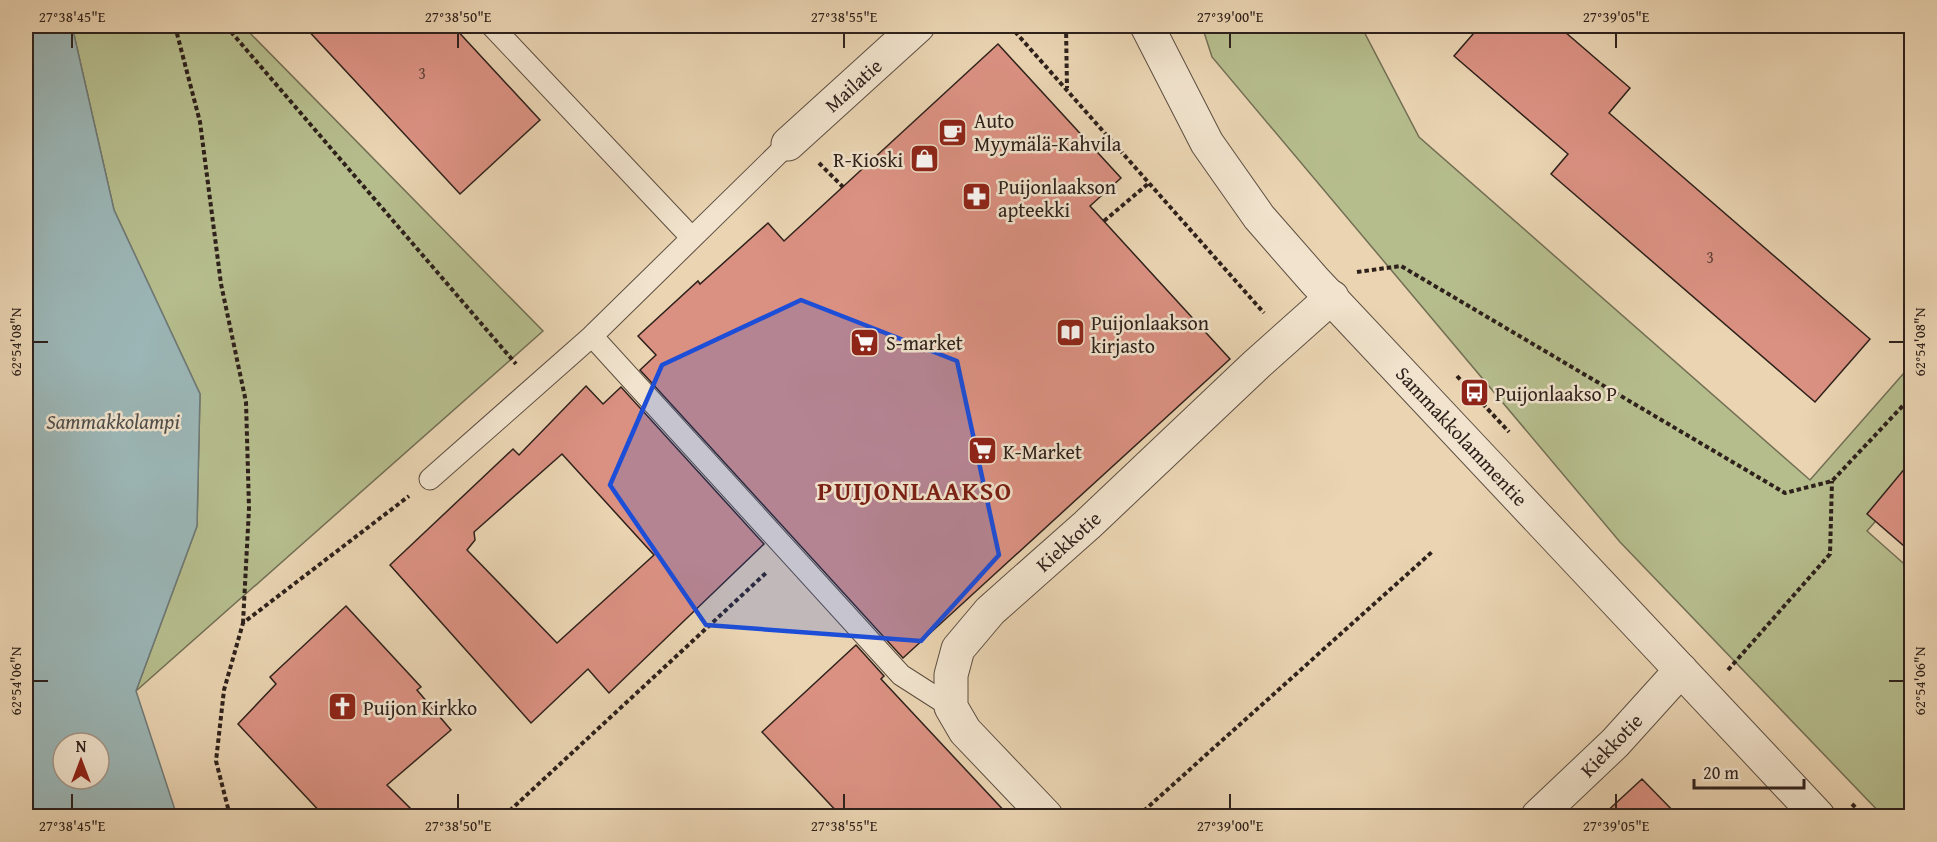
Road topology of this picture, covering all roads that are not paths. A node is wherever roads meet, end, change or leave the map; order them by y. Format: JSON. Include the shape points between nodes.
{"nodes":[{"id":1,"x":492,"y":26,"type":"edge"},
{"id":2,"x":918,"y":26,"type":"edge"},
{"id":3,"x":1147,"y":26,"type":"edge"},
{"id":4,"x":788,"y":144,"type":"joint"},
{"id":5,"x":692,"y":238,"type":"junction"},
{"id":6,"x":1332,"y":297,"type":"junction"},
{"id":7,"x":592,"y":336,"type":"junction"},
{"id":8,"x":430,"y":480,"type":"road end"},
{"id":9,"x":1681,"y":670,"type":"junction"},
{"id":10,"x":951,"y":707,"type":"junction"},
{"id":11,"x":1046,"y":816,"type":"edge"},
{"id":12,"x":1538,"y":816,"type":"edge"},
{"id":13,"x":1818,"y":816,"type":"edge"}],
"edges":[{"from":1,"to":5,"type":"lane"},
{"from":2,"to":4,"type":"street","name":"Mailatie"},
{"from":3,"to":6,"type":"street","name":"Sammakkolammentie","via":[[1214,152],[1258,217]]},
{"from":4,"to":5,"type":"lane"},
{"from":5,"to":7,"type":"lane"},
{"from":6,"to":9,"type":"street","name":"Sammakkolammentie"},
{"from":6,"to":10,"type":"street","name":"Kiekkotie","via":[[990,611],[958,649],[951,675]]},
{"from":7,"to":8,"type":"lane"},
{"from":7,"to":10,"type":"lane","via":[[902,675]]},
{"from":9,"to":12,"type":"street","name":"Kiekkotie","via":[[1615,743]]},
{"from":9,"to":13,"type":"street","name":"Sammakkolammentie"},
{"from":10,"to":11,"type":"street","via":[[965,731]]}]}
